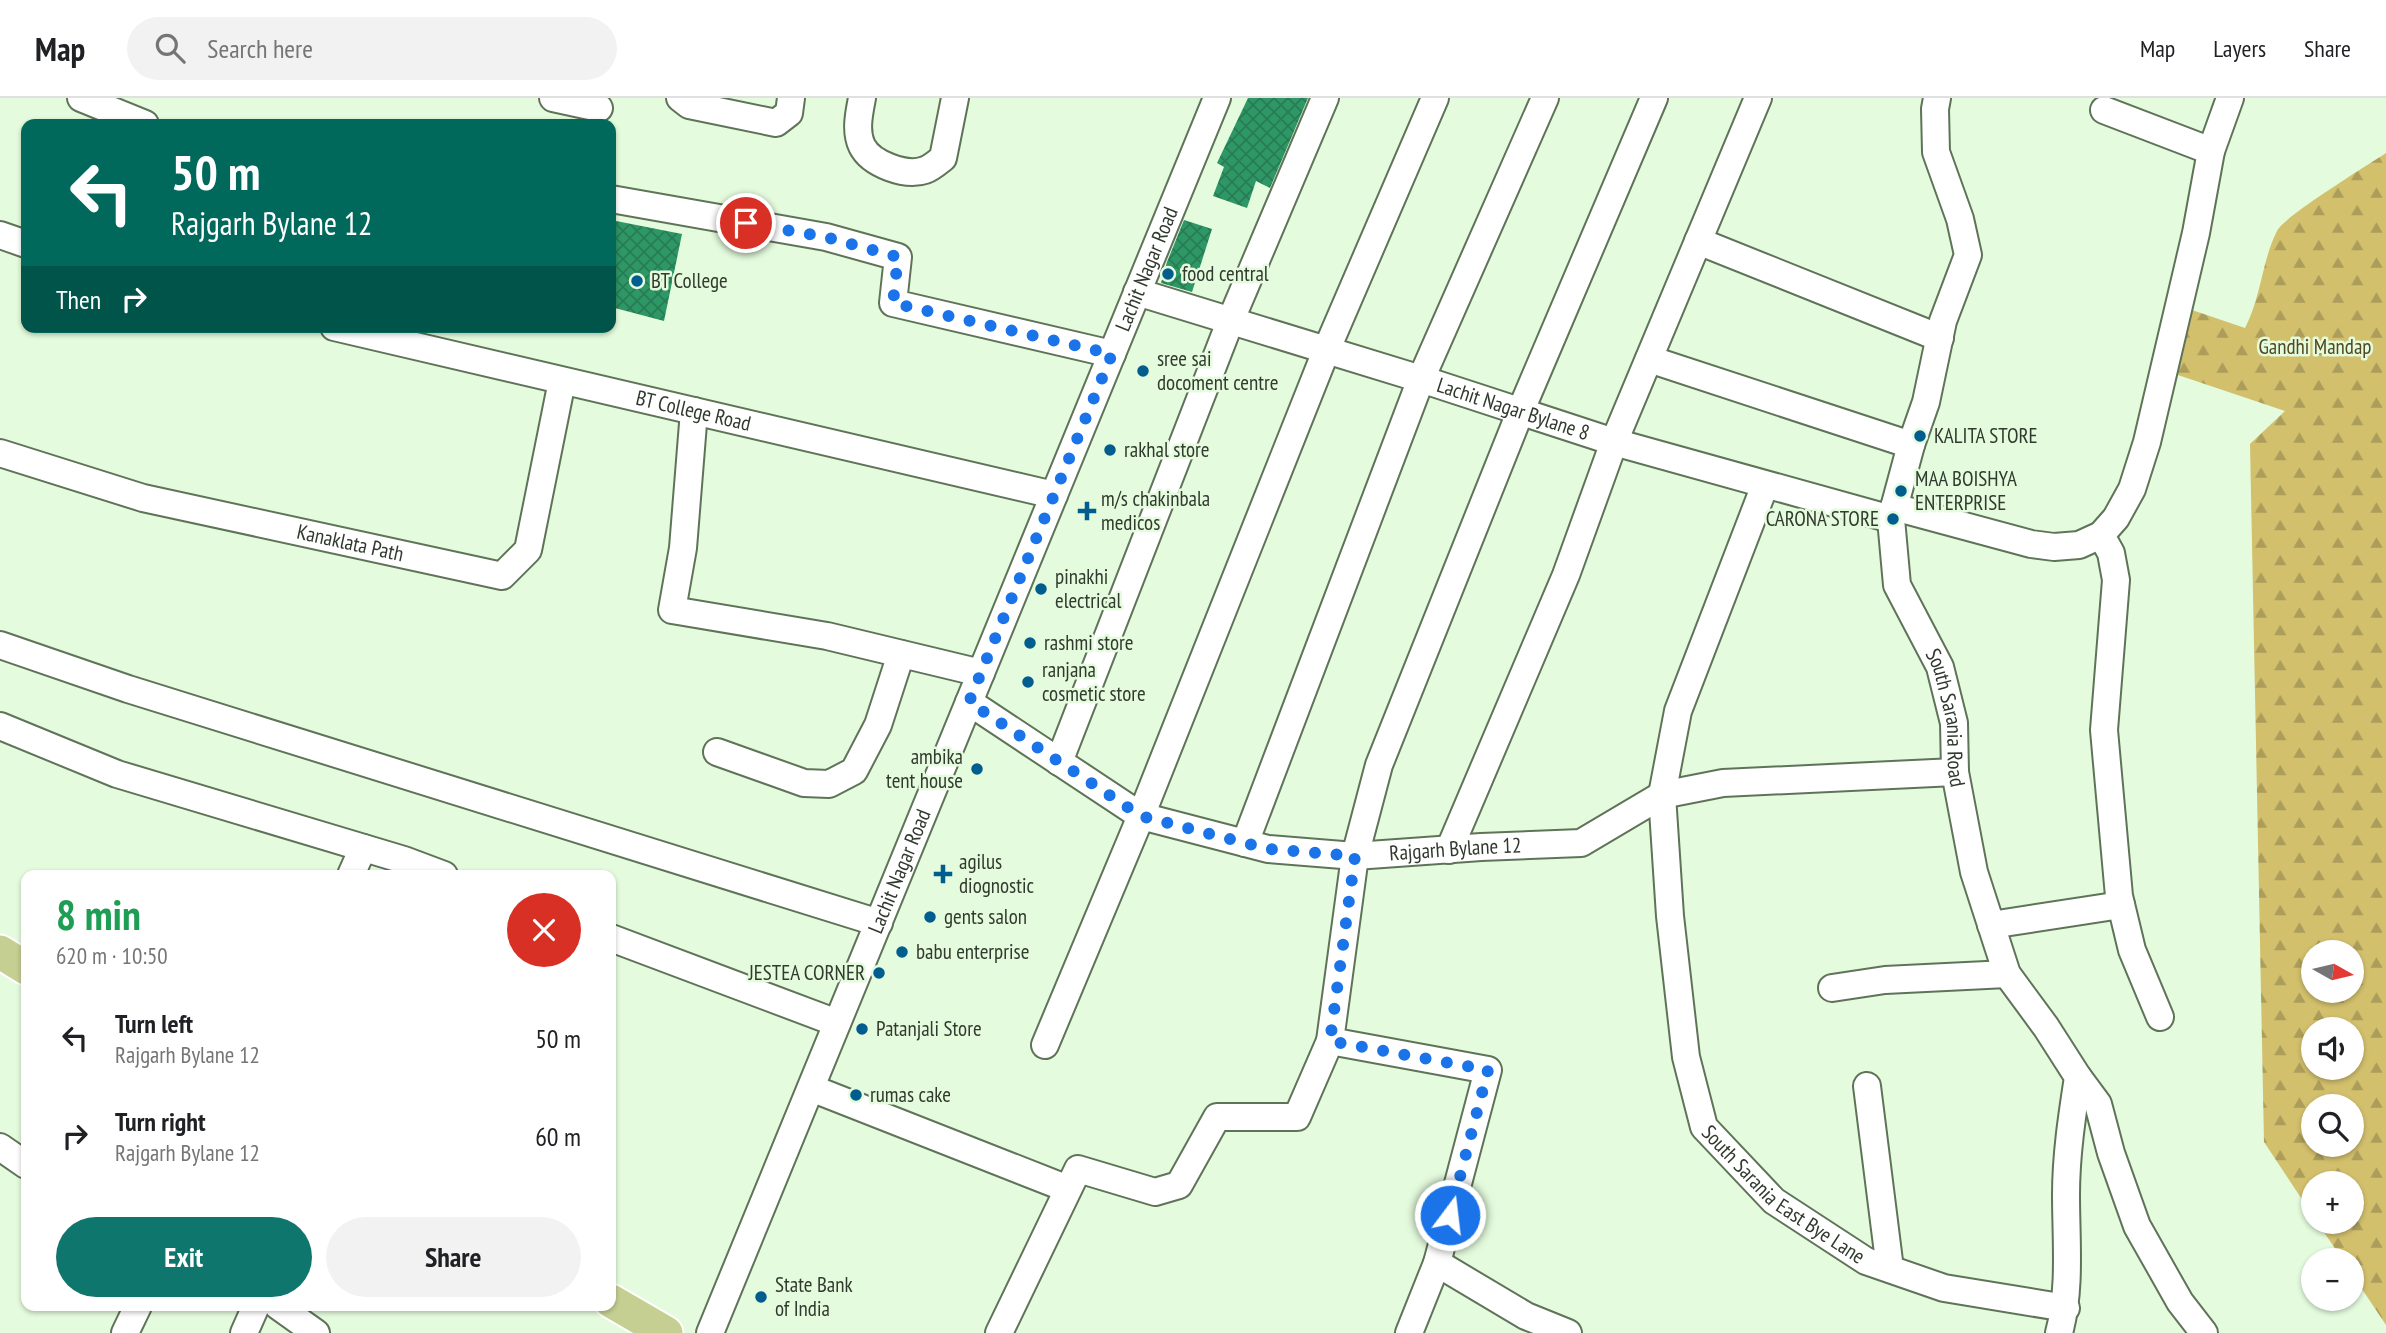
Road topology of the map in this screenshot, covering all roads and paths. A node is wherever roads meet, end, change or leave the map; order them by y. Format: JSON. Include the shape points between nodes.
{"nodes":[{"id":1,"x":81,"y":98,"type":"edge"},
{"id":2,"x":553,"y":98,"type":"edge"},
{"id":3,"x":680,"y":98,"type":"edge"},
{"id":4,"x":791,"y":98,"type":"edge"},
{"id":5,"x":862,"y":98,"type":"edge"},
{"id":6,"x":955,"y":98,"type":"edge"},
{"id":7,"x":1217,"y":98,"type":"edge"},
{"id":8,"x":1325,"y":98,"type":"edge"},
{"id":9,"x":1435,"y":98,"type":"edge"},
{"id":10,"x":1545,"y":98,"type":"edge"},
{"id":11,"x":1654,"y":98,"type":"edge"},
{"id":12,"x":1758,"y":98,"type":"edge"},
{"id":13,"x":1937,"y":98,"type":"edge"},
{"id":14,"x":2230,"y":98,"type":"edge"},
{"id":15,"x":598,"y":110,"type":"edge"},
{"id":16,"x":2104,"y":110,"type":"dead end"},
{"id":17,"x":133,"y":119,"type":"edge"},
{"id":18,"x":2211,"y":151,"type":"junction"},
{"id":19,"x":616,"y":200,"type":"edge"},
{"id":20,"x":0,"y":236,"type":"edge"},
{"id":21,"x":1698,"y":241,"type":"junction"},
{"id":22,"x":21,"y":242,"type":"edge"},
{"id":23,"x":1137,"y":292,"type":"junction"},
{"id":24,"x":1230,"y":322,"type":"junction"},
{"id":25,"x":359,"y":333,"type":"edge"},
{"id":26,"x":1940,"y":338,"type":"junction"},
{"id":27,"x":1326,"y":351,"type":"junction"},
{"id":28,"x":1112,"y":354,"type":"junction"},
{"id":29,"x":1649,"y":359,"type":"junction"},
{"id":30,"x":1421,"y":379,"type":"junction"},
{"id":31,"x":562,"y":381,"type":"junction"},
{"id":32,"x":1521,"y":410,"type":"junction"},
{"id":33,"x":694,"y":411,"type":"junction"},
{"id":34,"x":1614,"y":442,"type":"junction"},
{"id":35,"x":1911,"y":445,"type":"junction"},
{"id":36,"x":0,"y":453,"type":"edge"},
{"id":37,"x":1765,"y":485,"type":"junction"},
{"id":38,"x":1054,"y":495,"type":"junction"},
{"id":39,"x":1892,"y":513,"type":"junction"},
{"id":40,"x":2101,"y":536,"type":"junction"},
{"id":41,"x":0,"y":645,"type":"edge"},
{"id":42,"x":901,"y":654,"type":"junction"},
{"id":43,"x":981,"y":673,"type":"junction"},
{"id":44,"x":969,"y":702,"type":"junction"},
{"id":45,"x":0,"y":726,"type":"edge"},
{"id":46,"x":717,"y":752,"type":"dead end"},
{"id":47,"x":1059,"y":762,"type":"junction"},
{"id":48,"x":1955,"y":772,"type":"junction"},
{"id":49,"x":1662,"y":796,"type":"junction"},
{"id":50,"x":1141,"y":816,"type":"junction"},
{"id":51,"x":1245,"y":843,"type":"junction"},
{"id":52,"x":363,"y":848,"type":"junction"},
{"id":53,"x":1449,"y":850,"type":"junction"},
{"id":54,"x":1355,"y":856,"type":"junction"},
{"id":55,"x":353,"y":870,"type":"edge"},
{"id":56,"x":429,"y":870,"type":"edge"},
{"id":57,"x":2121,"y":905,"type":"junction"},
{"id":58,"x":878,"y":923,"type":"junction"},
{"id":59,"x":1991,"y":925,"type":"junction"},
{"id":60,"x":616,"y":940,"type":"edge"},
{"id":61,"x":0,"y":952,"type":"edge"},
{"id":62,"x":21,"y":965,"type":"edge"},
{"id":63,"x":2007,"y":974,"type":"junction"},
{"id":64,"x":1832,"y":988,"type":"dead end"},
{"id":65,"x":2160,"y":1017,"type":"dead end"},
{"id":66,"x":837,"y":1023,"type":"junction"},
{"id":67,"x":1330,"y":1041,"type":"junction"},
{"id":68,"x":1045,"y":1045,"type":"dead end"},
{"id":69,"x":2078,"y":1077,"type":"junction"},
{"id":70,"x":1867,"y":1086,"type":"dead end"},
{"id":71,"x":811,"y":1088,"type":"junction"},
{"id":72,"x":0,"y":1147,"type":"edge"},
{"id":73,"x":21,"y":1162,"type":"edge"},
{"id":74,"x":1068,"y":1189,"type":"junction"},
{"id":75,"x":1437,"y":1263,"type":"junction"},
{"id":76,"x":1890,"y":1269,"type":"junction"},
{"id":77,"x":616,"y":1304,"type":"edge"},
{"id":78,"x":136,"y":1311,"type":"edge"},
{"id":79,"x":254,"y":1311,"type":"edge"},
{"id":80,"x":285,"y":1311,"type":"edge"},
{"id":81,"x":2062,"y":1320,"type":"edge"},
{"id":82,"x":125,"y":1333,"type":"edge"},
{"id":83,"x":244,"y":1333,"type":"edge"},
{"id":84,"x":316,"y":1333,"type":"edge"},
{"id":85,"x":666,"y":1333,"type":"edge"},
{"id":86,"x":710,"y":1333,"type":"edge"},
{"id":87,"x":999,"y":1333,"type":"edge"},
{"id":88,"x":1409,"y":1333,"type":"edge"},
{"id":89,"x":1569,"y":1333,"type":"edge"},
{"id":90,"x":2204,"y":1333,"type":"edge"}],
"edges":[{"from":1,"to":17,"type":"street"},
{"from":2,"to":15,"type":"street"},
{"from":3,"to":4,"type":"street","via":[[689,105],[776,123],[789,113]]},
{"from":5,"to":6,"type":"street","via":[[857,122],[862,146],[875,160],[901,171],[924,171],[943,158]]},
{"from":7,"to":23,"type":"street","name":"Lachit Nagar Road"},
{"from":8,"to":24,"type":"street"},
{"from":9,"to":27,"type":"street"},
{"from":10,"to":30,"type":"street"},
{"from":11,"to":32,"type":"street"},
{"from":12,"to":21,"type":"street"},
{"from":13,"to":26,"type":"street","name":"South Sarania Road","via":[[1936,152],[1968,255]]},
{"from":14,"to":18,"type":"street"},
{"from":16,"to":18,"type":"street"},
{"from":18,"to":40,"type":"street","via":[[2147,442],[2132,489]]},
{"from":19,"to":28,"type":"street","via":[[826,237],[898,257],[893,303]]},
{"from":20,"to":22,"type":"street"},
{"from":21,"to":26,"type":"street"},
{"from":21,"to":29,"type":"street"},
{"from":23,"to":24,"type":"street","name":"Lachit Nagar Bylane 8"},
{"from":23,"to":28,"type":"street","name":"Lachit Nagar Road"},
{"from":24,"to":27,"type":"street","name":"Lachit Nagar Bylane 8"},
{"from":24,"to":47,"type":"street"},
{"from":25,"to":31,"type":"street","name":"BT College Road"},
{"from":26,"to":35,"type":"street","name":"South Sarania Road"},
{"from":27,"to":30,"type":"street","name":"Lachit Nagar Bylane 8"},
{"from":27,"to":50,"type":"street"},
{"from":28,"to":38,"type":"street","name":"Lachit Nagar Road"},
{"from":29,"to":34,"type":"street"},
{"from":29,"to":35,"type":"street"},
{"from":30,"to":32,"type":"street","name":"Lachit Nagar Bylane 8"},
{"from":30,"to":51,"type":"street"},
{"from":31,"to":33,"type":"street","name":"BT College Road"},
{"from":31,"to":36,"type":"street","name":"Kanaklata Path","via":[[528,550],[502,576],[143,498]]},
{"from":32,"to":34,"type":"street","name":"Lachit Nagar Bylane 8"},
{"from":32,"to":54,"type":"street","via":[[1379,765]]},
{"from":33,"to":38,"type":"street","name":"BT College Road"},
{"from":33,"to":42,"type":"street","via":[[683,548],[672,610],[827,636]]},
{"from":34,"to":37,"type":"street","name":"Lachit Nagar Bylane 8"},
{"from":34,"to":53,"type":"street","via":[[1566,575]]},
{"from":35,"to":39,"type":"street","name":"South Sarania Road"},
{"from":37,"to":39,"type":"street","name":"Lachit Nagar Bylane 8"},
{"from":37,"to":49,"type":"street","name":"South Sarania East Bye Lane","via":[[1678,711]]},
{"from":38,"to":43,"type":"street","name":"Lachit Nagar Road"},
{"from":39,"to":40,"type":"street","name":"Lachit Nagar Bylane 8","via":[[2054,547],[2079,545]]},
{"from":39,"to":48,"type":"street","name":"South Sarania Road","via":[[1897,585],[1940,667],[1955,723]]},
{"from":40,"to":57,"type":"street","via":[[2111,553],[2116,580],[2104,730]]},
{"from":41,"to":58,"type":"street"},
{"from":42,"to":43,"type":"street"},
{"from":42,"to":46,"type":"street","via":[[878,724],[854,771],[829,784],[804,783]]},
{"from":43,"to":44,"type":"street","name":"Lachit Nagar Road"},
{"from":44,"to":47,"type":"street","name":"Rajgarh Bylane 12"},
{"from":44,"to":58,"type":"street","name":"Lachit Nagar Road"},
{"from":45,"to":52,"type":"street","via":[[117,774]]},
{"from":47,"to":50,"type":"street","name":"Rajgarh Bylane 12"},
{"from":48,"to":49,"type":"street","name":"Rajgarh Bylane 12","via":[[1723,783]]},
{"from":48,"to":59,"type":"street","name":"South Sarania Road","via":[[1974,872]]},
{"from":49,"to":53,"type":"street","name":"Rajgarh Bylane 12","via":[[1581,843]]},
{"from":49,"to":76,"type":"street","name":"South Sarania East Bye Lane","via":[[1686,1057],[1704,1127],[1774,1201],[1866,1261]]},
{"from":50,"to":51,"type":"street","name":"Rajgarh Bylane 12"},
{"from":50,"to":68,"type":"street"},
{"from":51,"to":54,"type":"street","name":"Rajgarh Bylane 12"},
{"from":52,"to":55,"type":"street"},
{"from":52,"to":56,"type":"street"},
{"from":53,"to":54,"type":"street","name":"Rajgarh Bylane 12"},
{"from":54,"to":67,"type":"street"},
{"from":57,"to":59,"type":"street"},
{"from":57,"to":65,"type":"street","via":[[2132,950]]},
{"from":58,"to":66,"type":"street","name":"Lachit Nagar Road"},
{"from":59,"to":63,"type":"street","name":"South Sarania Road"},
{"from":60,"to":66,"type":"street"},
{"from":61,"to":62,"type":"main road"},
{"from":63,"to":64,"type":"street","via":[[1862,981]]},
{"from":63,"to":69,"type":"street","name":"South Sarania Road"},
{"from":66,"to":71,"type":"street","name":"Lachit Nagar Road"},
{"from":67,"to":74,"type":"street","via":[[1297,1117],[1217,1117],[1179,1185],[1156,1192],[1078,1169]]},
{"from":67,"to":75,"type":"street","via":[[1488,1070]]},
{"from":69,"to":81,"type":"street","via":[[2066,1191]]},
{"from":69,"to":90,"type":"street","name":"South Sarania Road","via":[[2098,1104],[2137,1226],[2180,1302]]},
{"from":70,"to":76,"type":"street"},
{"from":71,"to":74,"type":"street"},
{"from":71,"to":86,"type":"street","name":"Lachit Nagar Road"},
{"from":72,"to":73,"type":"street"},
{"from":74,"to":87,"type":"street"},
{"from":75,"to":88,"type":"street"},
{"from":75,"to":89,"type":"street","via":[[1526,1316]]},
{"from":76,"to":81,"type":"street","name":"South Sarania East Bye Lane"},
{"from":77,"to":85,"type":"main road"},
{"from":78,"to":82,"type":"street"},
{"from":79,"to":83,"type":"street"},
{"from":80,"to":84,"type":"street"}]}
